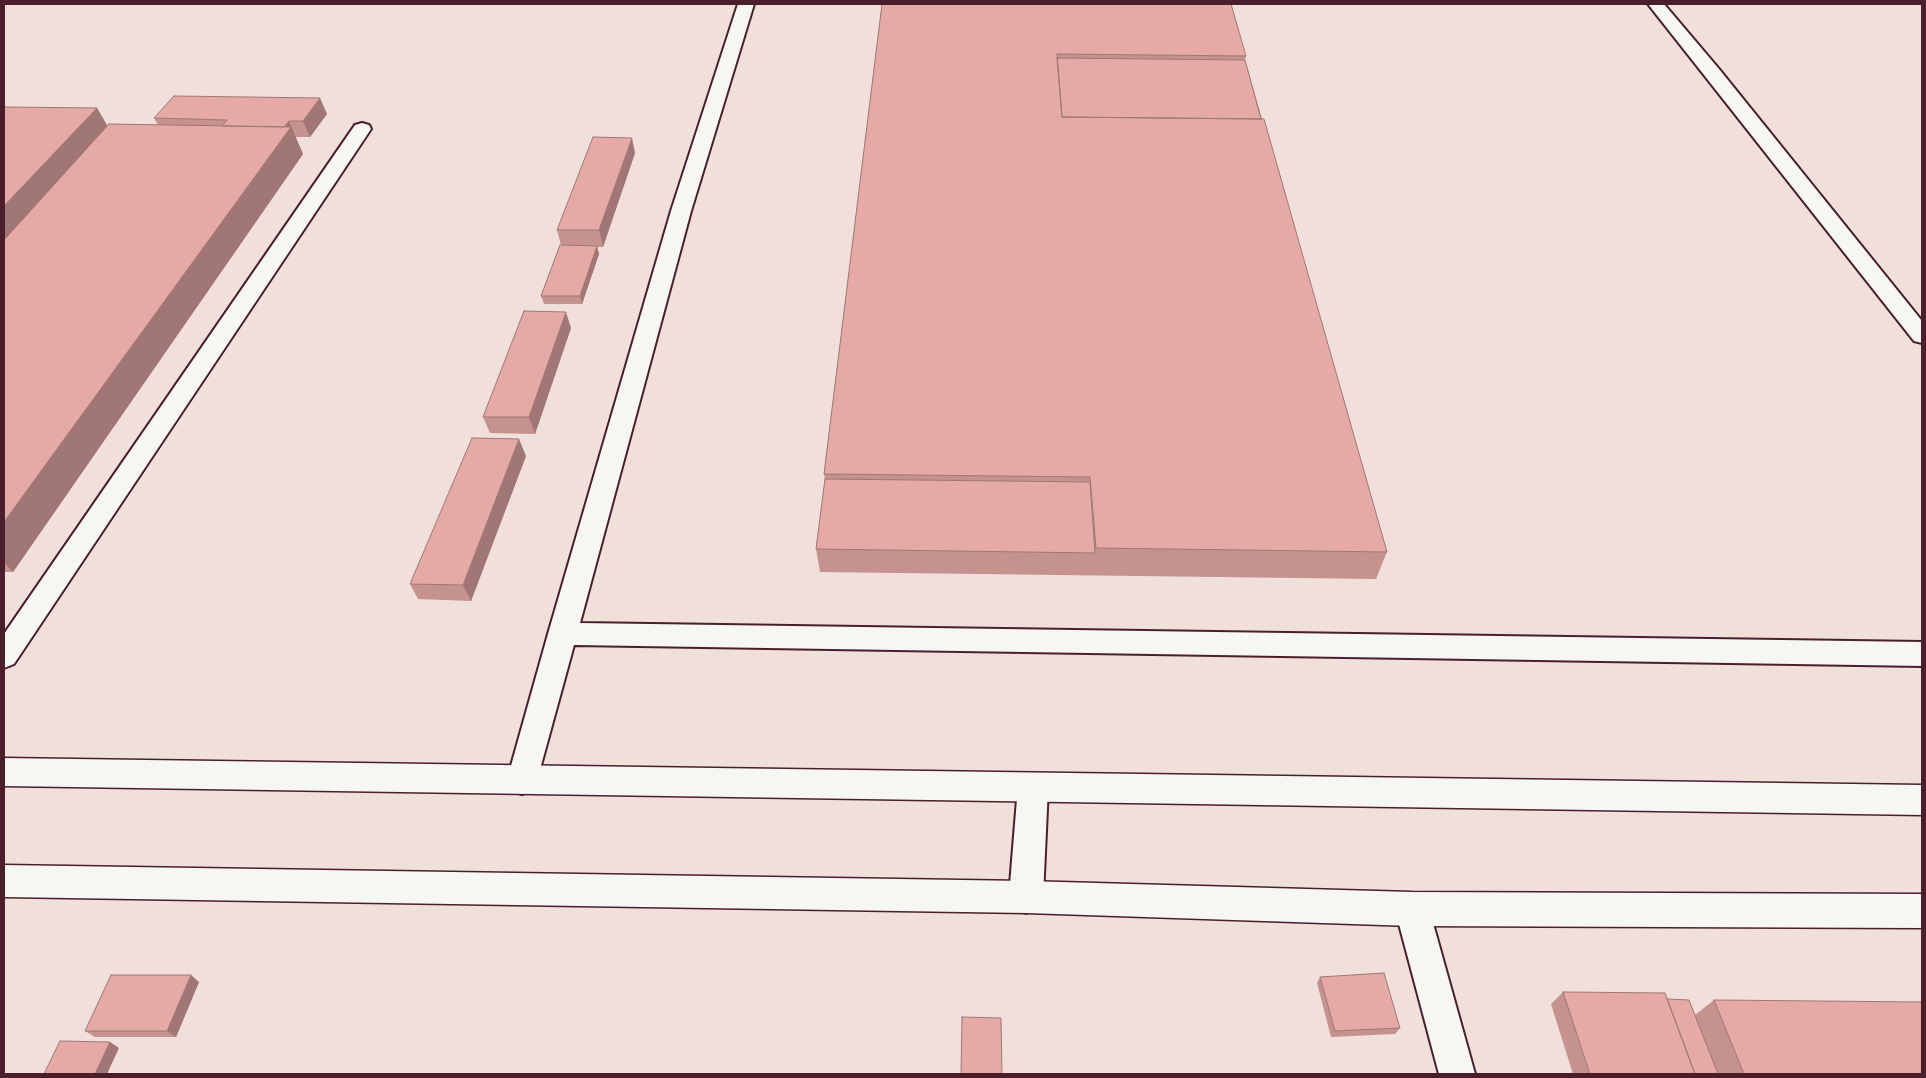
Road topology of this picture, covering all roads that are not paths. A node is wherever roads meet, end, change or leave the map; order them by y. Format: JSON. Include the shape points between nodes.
{"nodes":[{"id":1,"x":746,"y":4,"type":"edge"},
{"id":2,"x":1656,"y":4,"type":"edge"},
{"id":3,"x":362,"y":129,"type":"dead end"},
{"id":4,"x":1922,"y":336,"type":"edge"},
{"id":5,"x":562,"y":634,"type":"junction"},
{"id":6,"x":1922,"y":654,"type":"edge"},
{"id":7,"x":4,"y":656,"type":"edge"},
{"id":8,"x":4,"y":772,"type":"edge"},
{"id":9,"x":522,"y":780,"type":"junction"},
{"id":10,"x":1033,"y":787,"type":"junction"},
{"id":11,"x":1922,"y":800,"type":"edge"},
{"id":12,"x":4,"y":881,"type":"edge"},
{"id":13,"x":1026,"y":897,"type":"junction"},
{"id":14,"x":1412,"y":909,"type":"junction"},
{"id":15,"x":1922,"y":911,"type":"edge"},
{"id":16,"x":1457,"y":1074,"type":"edge"}],
"edges":[{"from":1,"to":5,"type":"lane","via":[[681,212]]},
{"from":2,"to":4,"type":"lane"},
{"from":3,"to":7,"type":"lane"},
{"from":5,"to":6,"type":"lane"},
{"from":5,"to":9,"type":"lane"},
{"from":8,"to":9,"type":"street"},
{"from":9,"to":10,"type":"street"},
{"from":10,"to":11,"type":"street"},
{"from":10,"to":13,"type":"lane"},
{"from":12,"to":13,"type":"street"},
{"from":13,"to":14,"type":"street"},
{"from":14,"to":15,"type":"street"},
{"from":14,"to":16,"type":"lane"}]}
